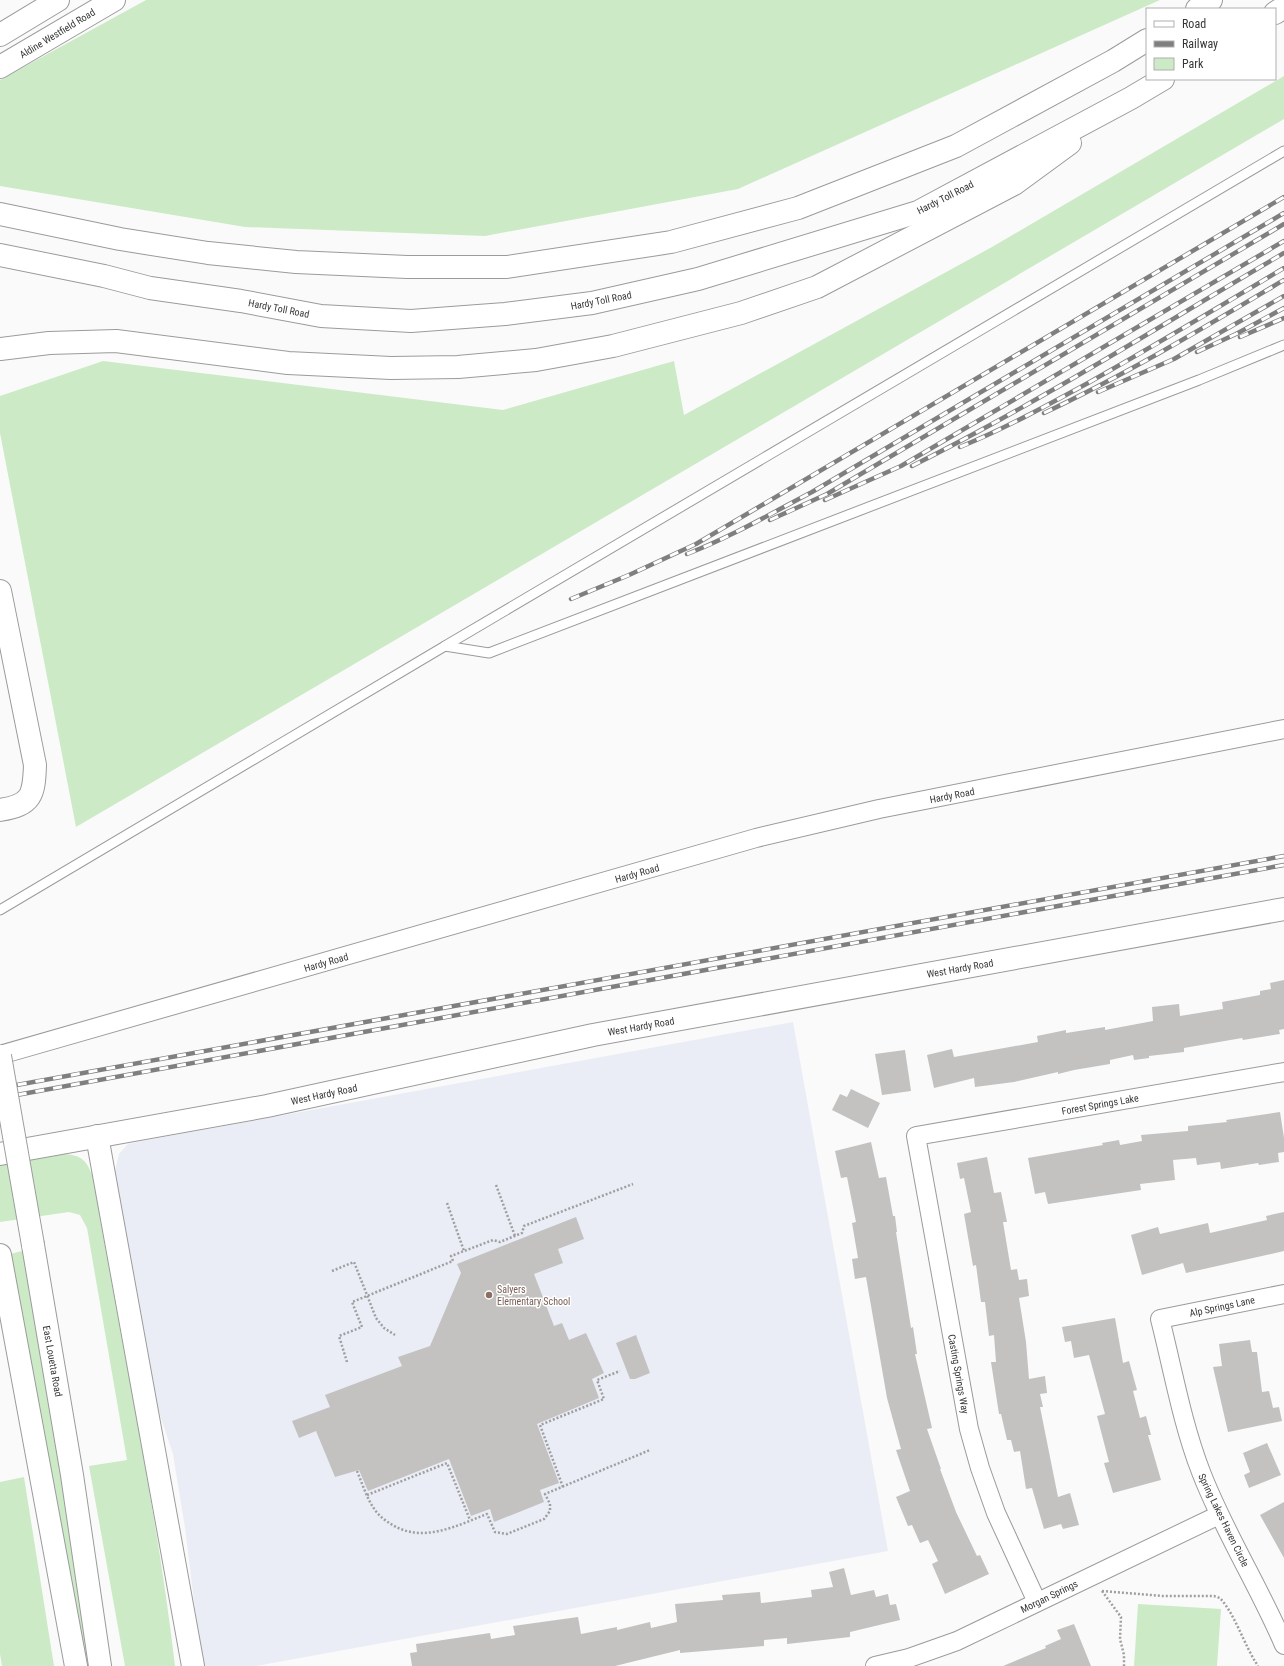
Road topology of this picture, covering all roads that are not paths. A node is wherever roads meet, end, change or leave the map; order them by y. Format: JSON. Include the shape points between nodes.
{"nodes":[{"id":1,"x":58,"y":0,"type":"edge"},
{"id":2,"x":114,"y":0,"type":"edge"},
{"id":3,"x":1211,"y":0,"type":"edge"},
{"id":4,"x":83,"y":8,"type":"edge"},
{"id":5,"x":1199,"y":8,"type":"edge"},
{"id":6,"x":0,"y":35,"type":"edge"},
{"id":7,"x":1146,"y":41,"type":"edge"},
{"id":8,"x":0,"y":67,"type":"edge"},
{"id":9,"x":1161,"y":80,"type":"edge"},
{"id":10,"x":1131,"y":98,"type":"junction"},
{"id":11,"x":1284,"y":151,"type":"edge"},
{"id":12,"x":0,"y":214,"type":"edge"},
{"id":13,"x":0,"y":255,"type":"edge"},
{"id":14,"x":1284,"y":345,"type":"edge"},
{"id":15,"x":0,"y":349,"type":"edge"},
{"id":16,"x":0,"y":591,"type":"edge"},
{"id":17,"x":445,"y":646,"type":"junction"},
{"id":18,"x":1284,"y":729,"type":"edge"},
{"id":19,"x":0,"y":810,"type":"edge"},
{"id":20,"x":1284,"y":909,"type":"edge"},
{"id":21,"x":0,"y":910,"type":"edge"},
{"id":22,"x":0,"y":1055,"type":"edge"},
{"id":23,"x":1284,"y":1072,"type":"edge"},
{"id":24,"x":97,"y":1136,"type":"junction"},
{"id":25,"x":916,"y":1136,"type":"joint"},
{"id":26,"x":0,"y":1154,"type":"edge"},
{"id":27,"x":0,"y":1254,"type":"edge"},
{"id":28,"x":1284,"y":1294,"type":"edge"},
{"id":29,"x":1160,"y":1319,"type":"joint"},
{"id":30,"x":1220,"y":1515,"type":"junction"},
{"id":31,"x":1037,"y":1602,"type":"junction"},
{"id":32,"x":1277,"y":1609,"type":"edge"},
{"id":33,"x":1284,"y":1646,"type":"edge"},
{"id":34,"x":76,"y":1666,"type":"edge"},
{"id":35,"x":100,"y":1666,"type":"edge"},
{"id":36,"x":193,"y":1666,"type":"edge"},
{"id":37,"x":875,"y":1666,"type":"edge"}],
"edges":[{"from":1,"to":6,"type":"main road"},
{"from":2,"to":4,"type":"main road","name":"Aldine Westfield Road"},
{"from":3,"to":5,"type":"main road"},
{"from":4,"to":8,"type":"main road","name":"Aldine Westfield Road"},
{"from":7,"to":12,"type":"main road","via":[[956,146],[798,208],[671,242],[507,267],[407,267],[296,262],[208,253],[120,239]]},
{"from":9,"to":10,"type":"main road","name":"Hardy Toll Road"},
{"from":10,"to":13,"type":"main road","name":"Hardy Toll Road","via":[[918,212],[698,279],[592,303],[504,314],[412,321],[321,316],[150,288]]},
{"from":10,"to":15,"type":"main road","via":[[1014,184],[817,287],[741,312],[613,346],[536,360],[458,367],[391,368],[288,363],[116,341],[49,343]]},
{"from":11,"to":17,"type":"lane"},
{"from":14,"to":17,"type":"lane","via":[[489,653]]},
{"from":16,"to":19,"type":"main road","via":[[35,765],[34,785],[28,798],[17,807]]},
{"from":17,"to":21,"type":"lane"},
{"from":18,"to":22,"type":"street","name":"Hardy Road","via":[[879,809],[756,838]]},
{"from":20,"to":24,"type":"main road","name":"West Hardy Road","via":[[593,1035],[267,1106]]},
{"from":22,"to":35,"type":"main road","name":"East Louetta Road","bridge":true,"via":[[72,1475]]},
{"from":23,"to":25,"type":"street","name":"Forest Springs Lake"},
{"from":24,"to":26,"type":"main road","name":"West Hardy Road"},
{"from":24,"to":36,"type":"main road"},
{"from":25,"to":31,"type":"street","name":"Casting Springs Way","via":[[969,1428],[996,1513]]},
{"from":27,"to":34,"type":"main road"},
{"from":28,"to":29,"type":"street","name":"Alp Springs Lane"},
{"from":29,"to":30,"type":"street","name":"Spring Lakes Haven Circle","via":[[1189,1437]]},
{"from":30,"to":31,"type":"street","name":"Morgan Springs"},
{"from":30,"to":32,"type":"street","name":"Spring Lakes Haven Circle"},
{"from":31,"to":37,"type":"street","name":"Morgan Springs","via":[[957,1641]]},
{"from":32,"to":33,"type":"street","name":"Spring Lakes Haven Circle"}]}
